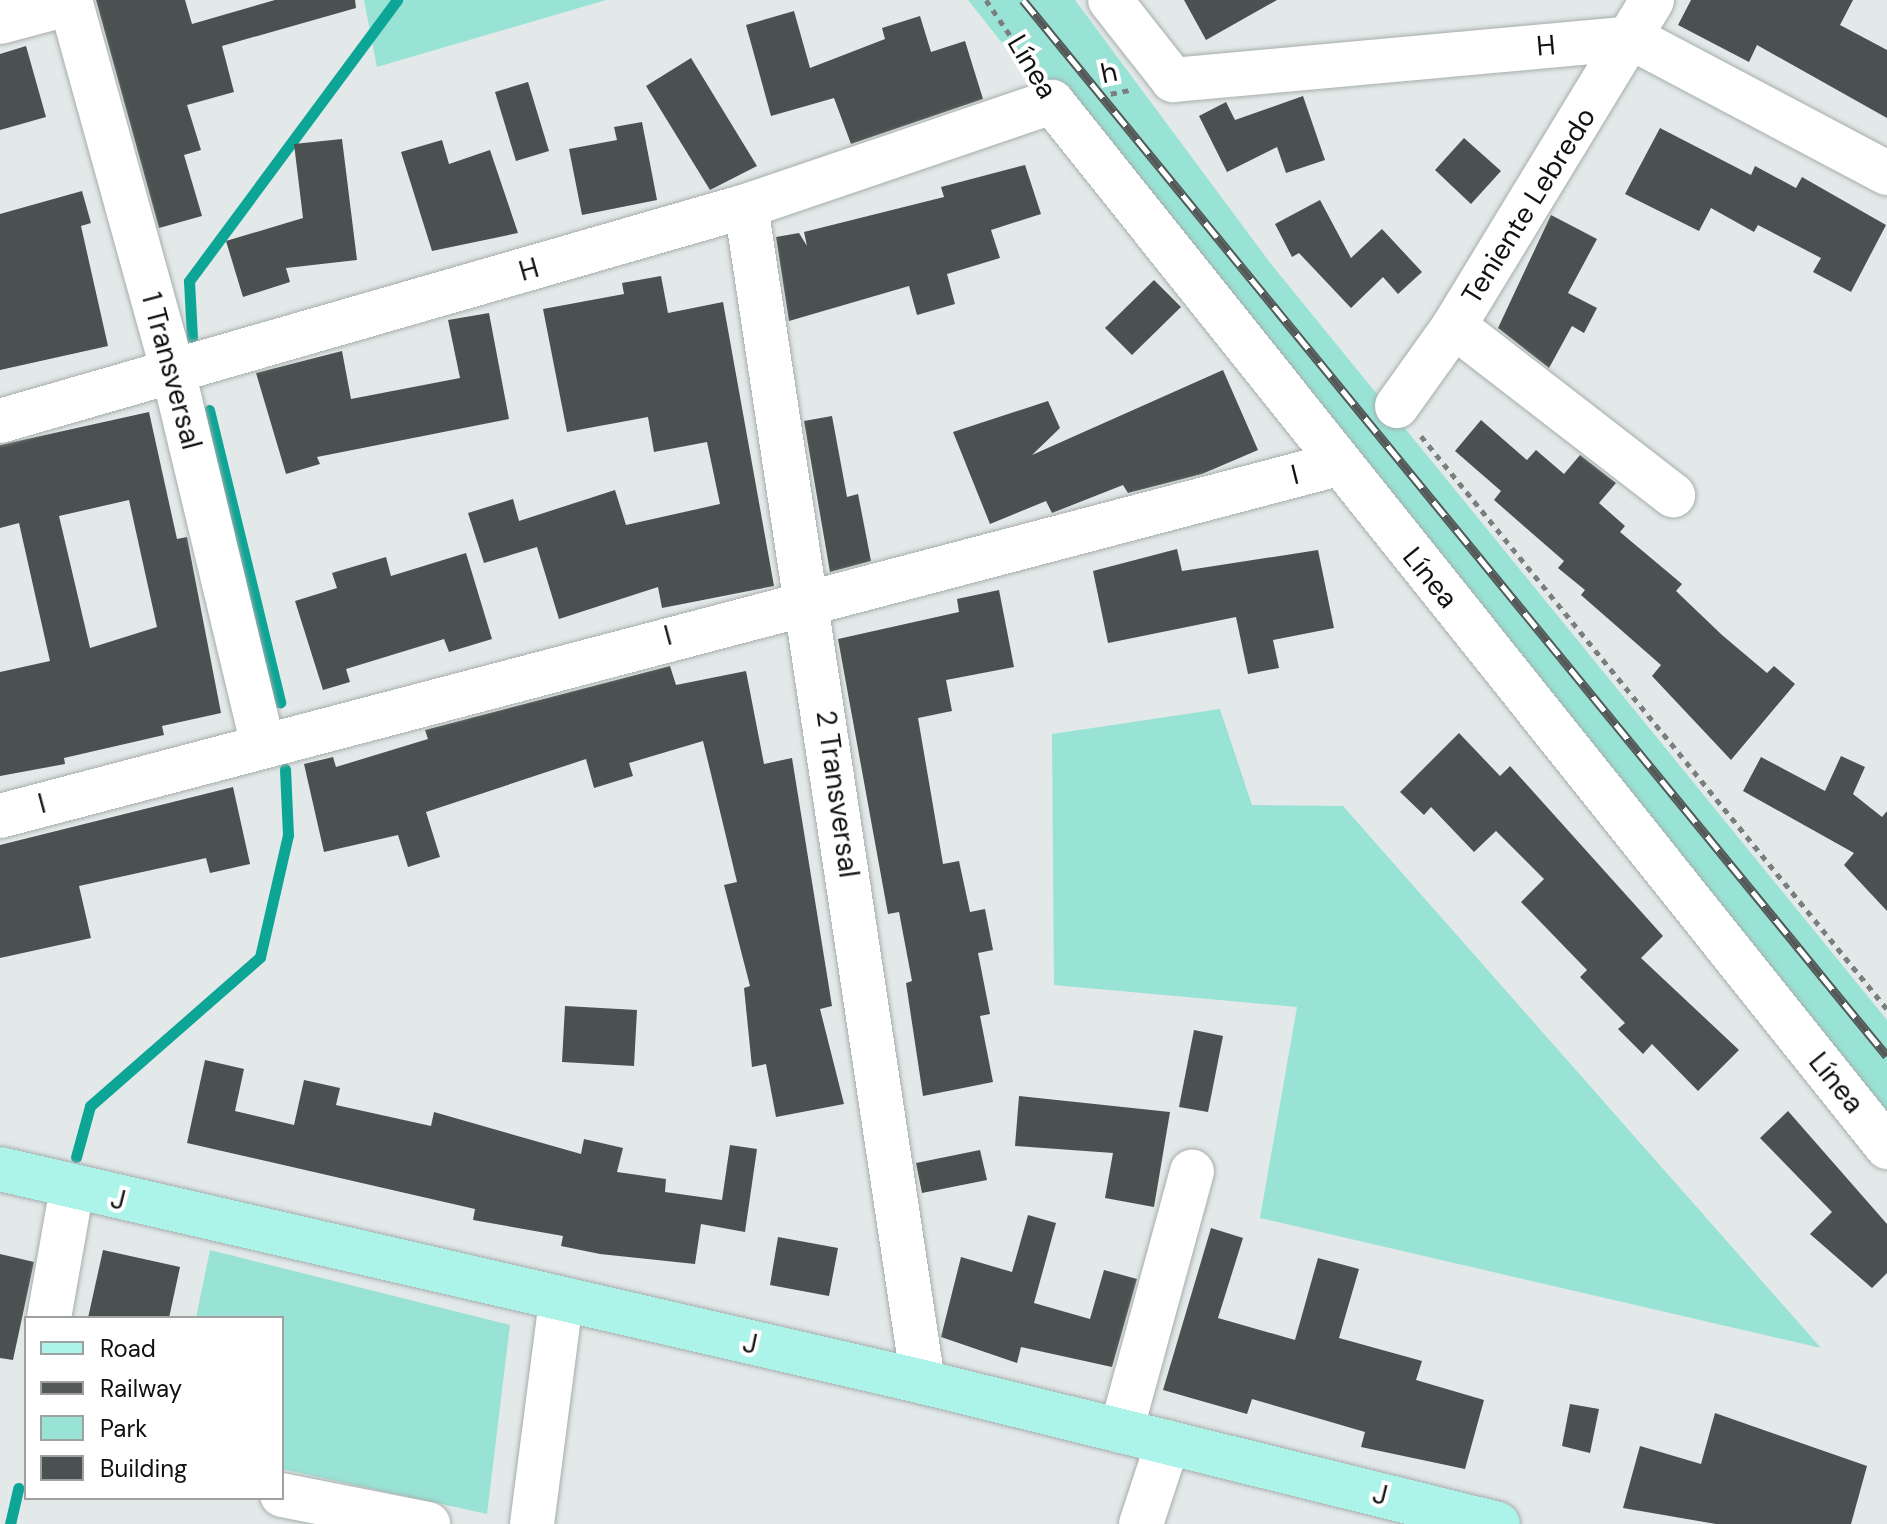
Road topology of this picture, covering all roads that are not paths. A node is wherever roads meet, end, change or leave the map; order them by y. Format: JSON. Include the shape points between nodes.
{"nodes":[{"id":1,"x":1110,"y":0,"type":"edge"},
{"id":2,"x":1652,"y":0,"type":"edge"},
{"id":3,"x":71,"y":2,"type":"edge"},
{"id":4,"x":0,"y":22,"type":"edge"},
{"id":5,"x":1632,"y":38,"type":"junction"},
{"id":6,"x":1052,"y":102,"type":"joint"},
{"id":7,"x":1887,"y":173,"type":"edge"},
{"id":8,"x":746,"y":206,"type":"junction"},
{"id":9,"x":1454,"y":326,"type":"junction"},
{"id":10,"x":174,"y":375,"type":"junction"},
{"id":11,"x":1397,"y":406,"type":"road end"},
{"id":12,"x":0,"y":421,"type":"edge"},
{"id":13,"x":1338,"y":464,"type":"junction"},
{"id":14,"x":1673,"y":495,"type":"dead end"},
{"id":15,"x":809,"y":597,"type":"junction"},
{"id":16,"x":263,"y":745,"type":"junction"},
{"id":17,"x":0,"y":816,"type":"edge"},
{"id":18,"x":1887,"y":1147,"type":"edge"},
{"id":19,"x":0,"y":1169,"type":"edge"},
{"id":20,"x":1192,"y":1172,"type":"dead end"},
{"id":21,"x":72,"y":1187,"type":"junction"},
{"id":22,"x":561,"y":1302,"type":"junction"},
{"id":23,"x":49,"y":1316,"type":"edge"},
{"id":24,"x":923,"y":1382,"type":"junction"},
{"id":25,"x":1121,"y":1431,"type":"junction"},
{"id":26,"x":1168,"y":1442,"type":"junction"},
{"id":27,"x":284,"y":1495,"type":"edge"},
{"id":28,"x":428,"y":1524,"type":"edge"},
{"id":29,"x":532,"y":1524,"type":"edge"},
{"id":30,"x":1141,"y":1524,"type":"edge"},
{"id":31,"x":1498,"y":1524,"type":"edge"}],
"edges":[{"from":1,"to":5,"type":"street","name":"H","via":[[1173,80]]},
{"from":2,"to":5,"type":"street","name":"Teniente Lebredo"},
{"from":3,"to":4,"type":"street"},
{"from":3,"to":10,"type":"street","name":"1 Transversal"},
{"from":5,"to":7,"type":"street"},
{"from":5,"to":9,"type":"street","name":"Teniente Lebredo"},
{"from":6,"to":8,"type":"street","name":"H"},
{"from":6,"to":13,"type":"street","name":"Línea"},
{"from":8,"to":10,"type":"street","name":"H"},
{"from":8,"to":15,"type":"street","name":"2 Transversal"},
{"from":9,"to":11,"type":"street","name":"Teniente Lebredo"},
{"from":9,"to":14,"type":"street"},
{"from":10,"to":12,"type":"street","name":"H"},
{"from":10,"to":16,"type":"street","name":"1 Transversal"},
{"from":13,"to":15,"type":"street","name":"I"},
{"from":13,"to":18,"type":"street","name":"Línea"},
{"from":15,"to":16,"type":"street","name":"I"},
{"from":15,"to":24,"type":"street","name":"2 Transversal"},
{"from":16,"to":17,"type":"street","name":"I"},
{"from":19,"to":21,"type":"main road","name":"J"},
{"from":20,"to":25,"type":"street"},
{"from":21,"to":22,"type":"main road","name":"J"},
{"from":21,"to":23,"type":"street"},
{"from":22,"to":24,"type":"main road","name":"J"},
{"from":22,"to":29,"type":"street"},
{"from":24,"to":25,"type":"main road","name":"J"},
{"from":25,"to":26,"type":"main road","name":"J"},
{"from":26,"to":30,"type":"street"},
{"from":26,"to":31,"type":"main road","name":"J"},
{"from":27,"to":28,"type":"street"}]}
